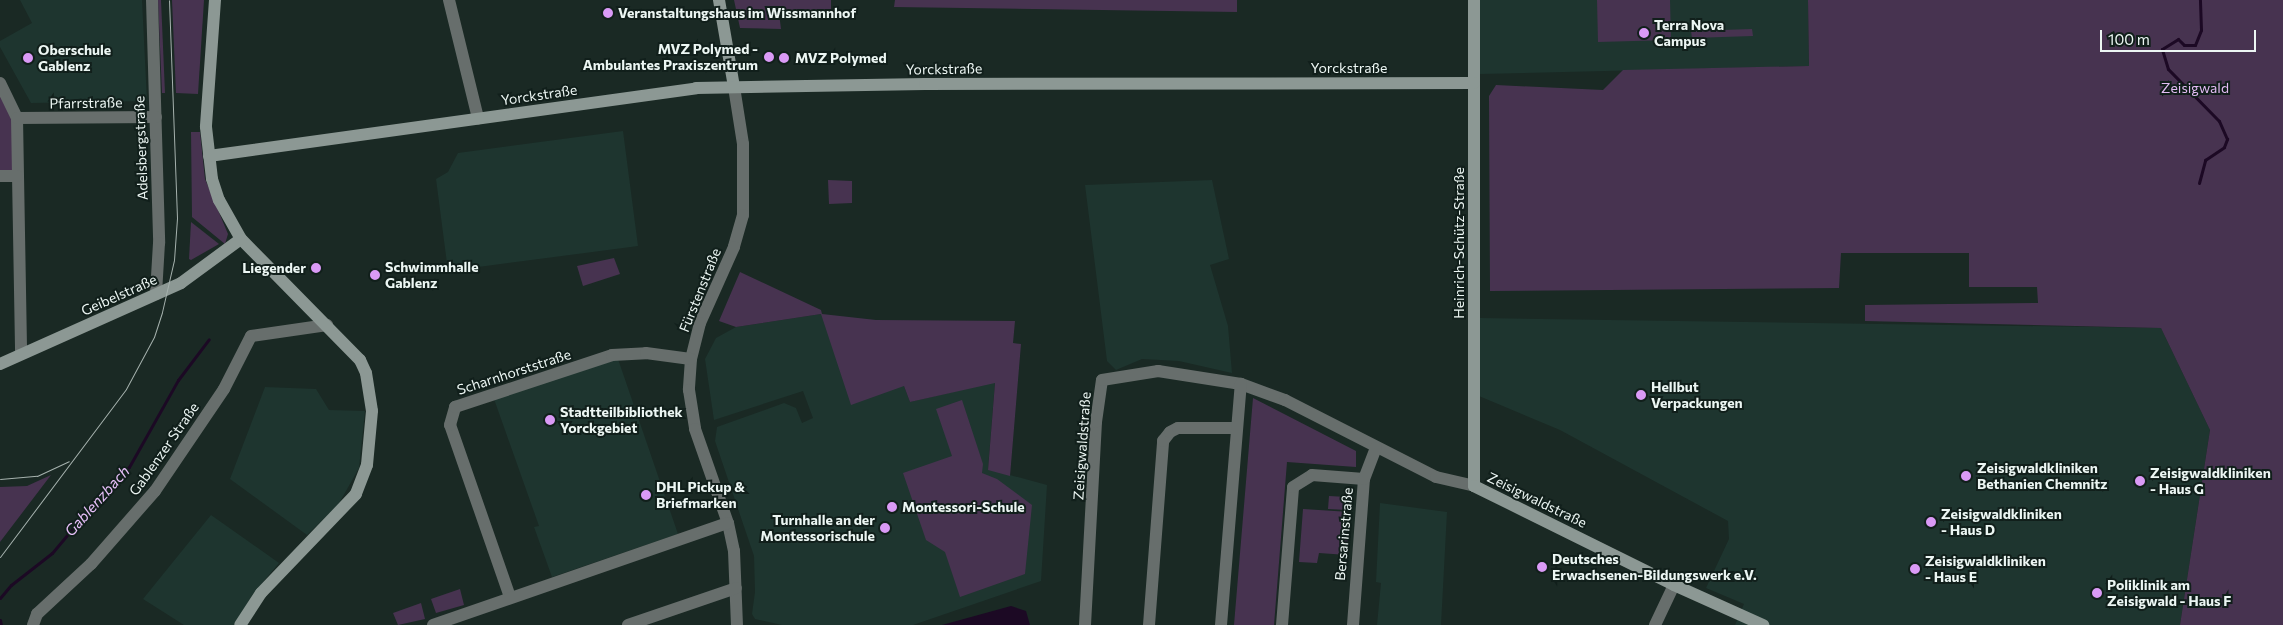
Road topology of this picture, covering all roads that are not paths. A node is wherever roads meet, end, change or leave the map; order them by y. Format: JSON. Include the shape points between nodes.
{"nodes":[{"id":1,"x":152,"y":0,"type":"edge"},
{"id":2,"x":216,"y":0,"type":"edge"},
{"id":3,"x":449,"y":0,"type":"edge"},
{"id":4,"x":719,"y":0,"type":"edge"},
{"id":5,"x":1474,"y":0,"type":"edge"},
{"id":6,"x":1474,"y":82,"type":"junction"},
{"id":7,"x":0,"y":83,"type":"edge"},
{"id":8,"x":734,"y":88,"type":"junction"},
{"id":9,"x":156,"y":117,"type":"junction"},
{"id":10,"x":17,"y":118,"type":"junction"},
{"id":11,"x":478,"y":118,"type":"junction"},
{"id":12,"x":208,"y":156,"type":"junction"},
{"id":13,"x":0,"y":176,"type":"edge"},
{"id":14,"x":17,"y":176,"type":"junction"},
{"id":15,"x":241,"y":239,"type":"junction"},
{"id":16,"x":156,"y":294,"type":"junction"},
{"id":17,"x":327,"y":325,"type":"junction"},
{"id":18,"x":21,"y":354,"type":"junction"},
{"id":19,"x":691,"y":359,"type":"junction"},
{"id":20,"x":0,"y":364,"type":"edge"},
{"id":21,"x":1241,"y":384,"type":"junction"},
{"id":22,"x":1237,"y":428,"type":"junction"},
{"id":23,"x":1376,"y":448,"type":"junction"},
{"id":24,"x":1364,"y":478,"type":"junction"},
{"id":25,"x":1474,"y":486,"type":"junction"},
{"id":26,"x":728,"y":523,"type":"junction"},
{"id":27,"x":1674,"y":585,"type":"junction"},
{"id":28,"x":736,"y":588,"type":"junction"},
{"id":29,"x":510,"y":597,"type":"junction"},
{"id":30,"x":33,"y":625,"type":"edge"},
{"id":31,"x":240,"y":625,"type":"edge"},
{"id":32,"x":433,"y":625,"type":"edge"},
{"id":33,"x":628,"y":625,"type":"edge"},
{"id":34,"x":737,"y":625,"type":"edge"},
{"id":35,"x":1085,"y":625,"type":"edge"},
{"id":36,"x":1149,"y":625,"type":"edge"},
{"id":37,"x":1220,"y":625,"type":"edge"},
{"id":38,"x":1282,"y":625,"type":"edge"},
{"id":39,"x":1353,"y":625,"type":"edge"},
{"id":40,"x":1655,"y":625,"type":"edge"},
{"id":41,"x":1763,"y":625,"type":"edge"}],
"edges":[{"from":1,"to":9,"type":"street","name":"Adelsbergstraße"},
{"from":2,"to":12,"type":"main road","via":[[206,127]]},
{"from":3,"to":11,"type":"street"},
{"from":4,"to":8,"type":"main road","name":"Fürstenstraße"},
{"from":5,"to":6,"type":"main road","name":"Heinrich-Schütz-Straße"},
{"from":6,"to":8,"type":"main road","name":"Yorckstraße"},
{"from":6,"to":25,"type":"main road","name":"Heinrich-Schütz-Straße"},
{"from":7,"to":10,"type":"street"},
{"from":8,"to":11,"type":"main road","name":"Yorckstraße","via":[[696,88]]},
{"from":8,"to":19,"type":"street","name":"Fürstenstraße","via":[[743,144],[743,215],[734,247],[700,322]]},
{"from":9,"to":10,"type":"street","name":"Pfarrstraße"},
{"from":9,"to":16,"type":"street","name":"Adelsbergstraße","via":[[159,242]]},
{"from":10,"to":14,"type":"street"},
{"from":11,"to":12,"type":"main road","name":"Yorckstraße"},
{"from":12,"to":15,"type":"main road","via":[[219,200]]},
{"from":13,"to":14,"type":"street"},
{"from":14,"to":18,"type":"street"},
{"from":15,"to":16,"type":"main road","name":"Geibelstraße","via":[[197,274]]},
{"from":15,"to":17,"type":"main road"},
{"from":16,"to":18,"type":"main road","name":"Geibelstraße"},
{"from":17,"to":30,"type":"street","name":"Gablenzer Straße","via":[[251,336],[224,388],[155,491],[91,564],[37,614]]},
{"from":17,"to":31,"type":"main road","via":[[350,348],[366,373],[372,411],[367,465],[351,501],[262,593]]},
{"from":18,"to":20,"type":"main road","name":"Geibelstraße"},
{"from":19,"to":26,"type":"street","name":"Fürstenstraße","via":[[689,390],[696,429]]},
{"from":19,"to":29,"type":"street","name":"Scharnhorststraße","via":[[646,352],[612,355],[455,407],[450,425]]},
{"from":21,"to":22,"type":"street"},
{"from":21,"to":23,"type":"street","name":"Zeisigwaldstraße","via":[[1285,400]]},
{"from":21,"to":35,"type":"street","name":"Zeisigwaldstraße","via":[[1158,370],[1102,380],[1096,422]]},
{"from":22,"to":36,"type":"street","via":[[1178,428],[1163,441]]},
{"from":22,"to":37,"type":"street"},
{"from":23,"to":24,"type":"street","name":"Bersarinstraße"},
{"from":23,"to":25,"type":"street","name":"Zeisigwaldstraße","via":[[1449,482]]},
{"from":24,"to":38,"type":"street","via":[[1312,475],[1293,487]]},
{"from":24,"to":39,"type":"street","name":"Bersarinstraße"},
{"from":25,"to":27,"type":"main road","name":"Zeisigwaldstraße"},
{"from":26,"to":28,"type":"street","name":"Fürstenstraße"},
{"from":26,"to":29,"type":"street"},
{"from":27,"to":40,"type":"street"},
{"from":27,"to":41,"type":"main road","name":"Zeisigwaldstraße"},
{"from":28,"to":33,"type":"street"},
{"from":28,"to":34,"type":"street","name":"Fürstenstraße"},
{"from":29,"to":32,"type":"street"}]}
